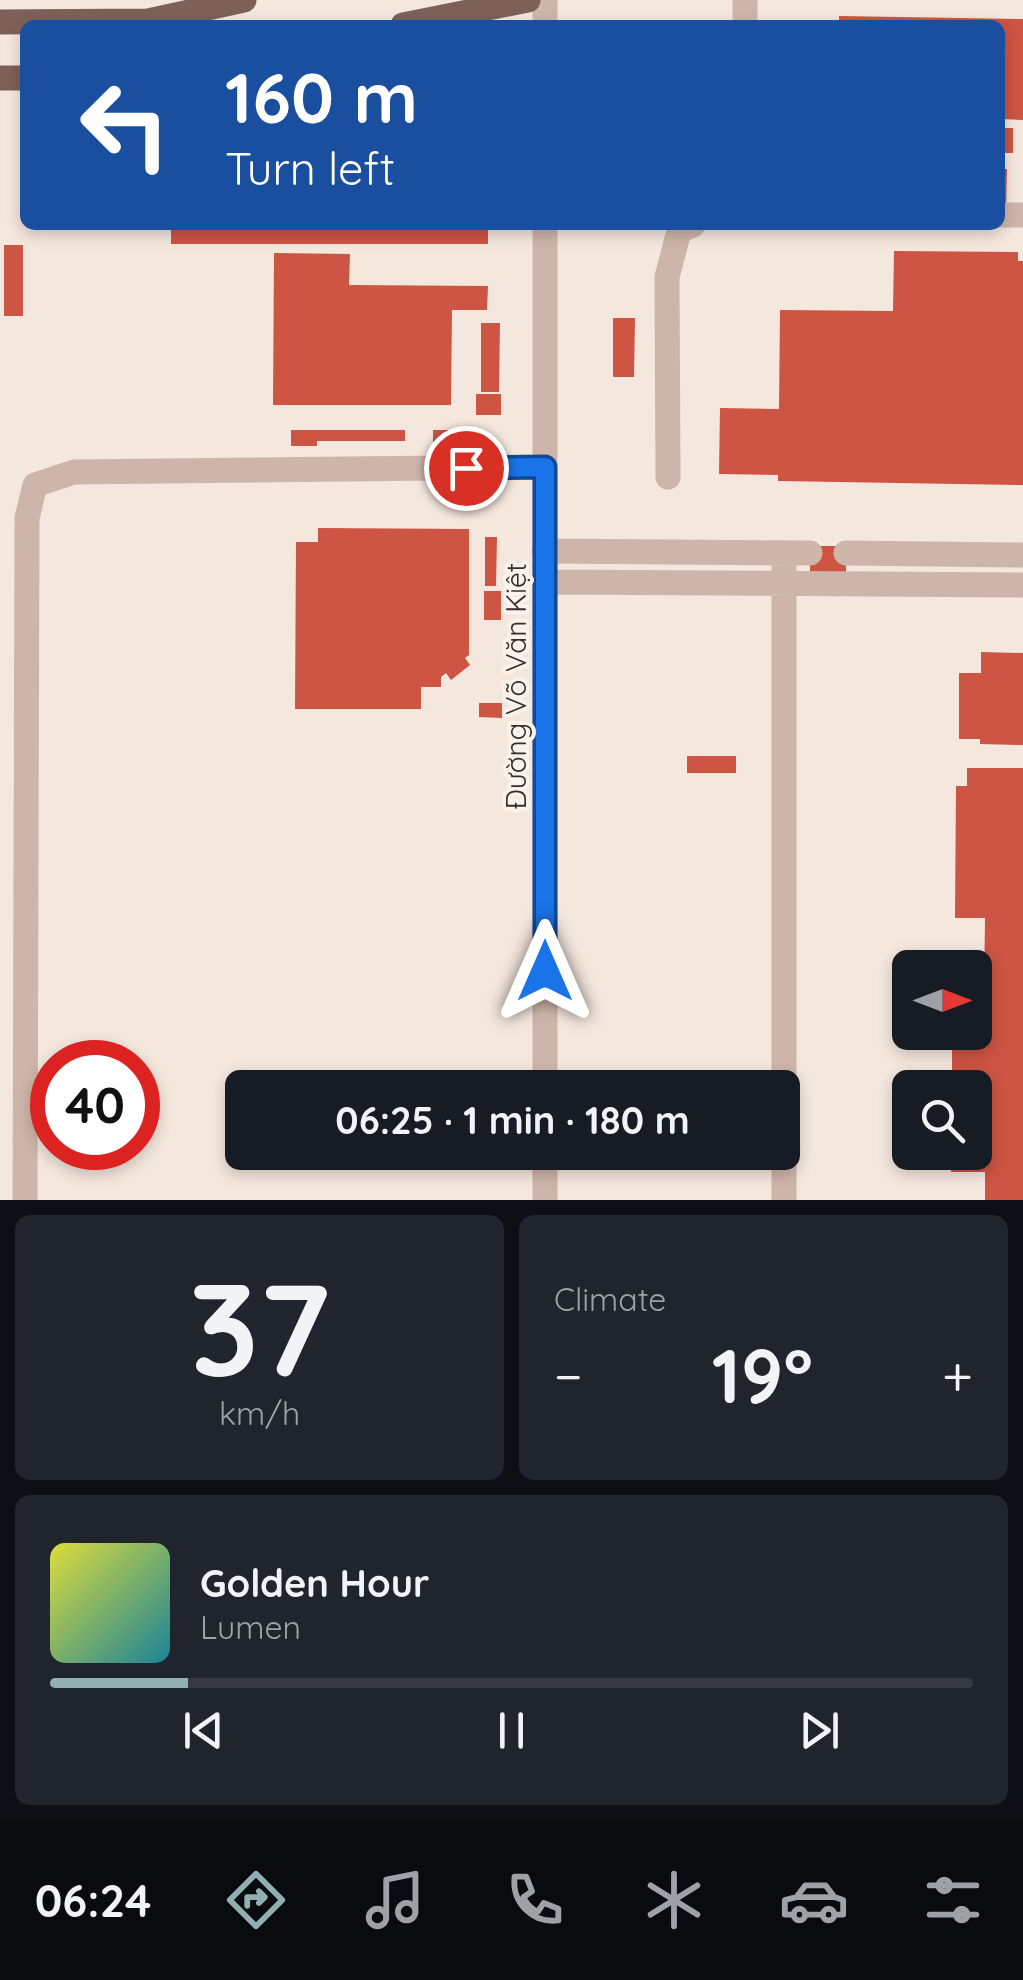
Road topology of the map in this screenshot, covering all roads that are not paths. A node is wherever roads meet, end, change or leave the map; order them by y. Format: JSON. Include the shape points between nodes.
{"nodes":[{"id":1,"x":244,"y":0,"type":"edge"},
{"id":2,"x":528,"y":0,"type":"edge"},
{"id":3,"x":148,"y":20,"type":"edge"},
{"id":4,"x":428,"y":20,"type":"edge"},
{"id":5,"x":545,"y":230,"type":"edge"},
{"id":6,"x":680,"y":230,"type":"edge"},
{"id":7,"x":545,"y":467,"type":"junction"},
{"id":8,"x":668,"y":477,"type":"dead end"},
{"id":9,"x":544,"y":551,"type":"junction"},
{"id":10,"x":784,"y":553,"type":"junction"},
{"id":11,"x":810,"y":553,"type":"dead end"},
{"id":12,"x":846,"y":554,"type":"dead end"},
{"id":13,"x":1023,"y":555,"type":"edge"},
{"id":14,"x":546,"y":582,"type":"junction"},
{"id":15,"x":784,"y":584,"type":"junction"},
{"id":16,"x":1023,"y":585,"type":"edge"},
{"id":17,"x":545,"y":1070,"type":"edge"},
{"id":18,"x":545,"y":1170,"type":"edge"},
{"id":19,"x":25,"y":1200,"type":"edge"},
{"id":20,"x":545,"y":1200,"type":"edge"},
{"id":21,"x":784,"y":1200,"type":"edge"}],
"edges":[{"from":1,"to":3,"type":"main road"},
{"from":2,"to":4,"type":"main road"},
{"from":5,"to":7,"type":"street","name":"Đường Võ Văn Kiệt"},
{"from":6,"to":8,"type":"street","via":[[667,278]]},
{"from":7,"to":9,"type":"street","name":"Đường Võ Văn Kiệt"},
{"from":7,"to":19,"type":"street","via":[[74,472],[35,485],[27,518]]},
{"from":9,"to":10,"type":"street"},
{"from":9,"to":14,"type":"street","name":"Đường Võ Văn Kiệt"},
{"from":10,"to":11,"type":"street"},
{"from":10,"to":15,"type":"street"},
{"from":12,"to":13,"type":"street"},
{"from":14,"to":15,"type":"street"},
{"from":14,"to":17,"type":"street","name":"Đường Võ Văn Kiệt"},
{"from":15,"to":16,"type":"street"},
{"from":15,"to":21,"type":"street"},
{"from":18,"to":20,"type":"street"}]}
